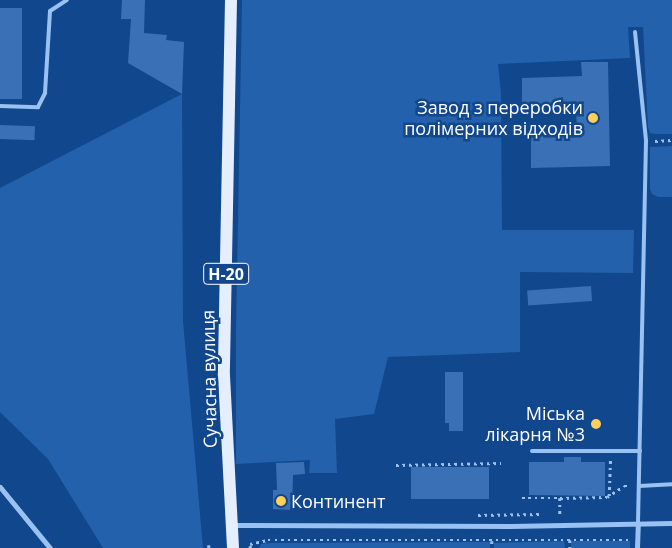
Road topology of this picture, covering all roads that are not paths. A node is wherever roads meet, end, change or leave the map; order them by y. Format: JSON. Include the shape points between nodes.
{"nodes":[{"id":1,"x":67,"y":0,"type":"edge"},
{"id":2,"x":231,"y":0,"type":"edge"},
{"id":3,"x":635,"y":32,"type":"dead end"},
{"id":4,"x":0,"y":106,"type":"edge"},
{"id":5,"x":532,"y":451,"type":"dead end"},
{"id":6,"x":640,"y":451,"type":"junction"},
{"id":7,"x":672,"y":484,"type":"edge"},
{"id":8,"x":639,"y":486,"type":"junction"},
{"id":9,"x":0,"y":487,"type":"edge"},
{"id":10,"x":638,"y":523,"type":"junction"},
{"id":11,"x":672,"y":523,"type":"edge"},
{"id":12,"x":230,"y":525,"type":"junction"},
{"id":13,"x":50,"y":548,"type":"edge"},
{"id":14,"x":233,"y":548,"type":"edge"},
{"id":15,"x":637,"y":548,"type":"edge"}],
"edges":[{"from":1,"to":4,"type":"lane","via":[[50,11],[45,93],[38,107]]},
{"from":2,"to":12,"type":"main road","name":"Сучасна вулиця","number":"Н-20","via":[[224,376]]},
{"from":3,"to":6,"type":"lane","via":[[646,141]]},
{"from":5,"to":6,"type":"lane"},
{"from":6,"to":8,"type":"lane"},
{"from":7,"to":8,"type":"lane"},
{"from":8,"to":10,"type":"lane"},
{"from":9,"to":13,"type":"street"},
{"from":10,"to":11,"type":"street"},
{"from":10,"to":12,"type":"street"},
{"from":10,"to":15,"type":"street"},
{"from":12,"to":14,"type":"main road","name":"Сучасна вулиця","number":"Н-20"}]}
